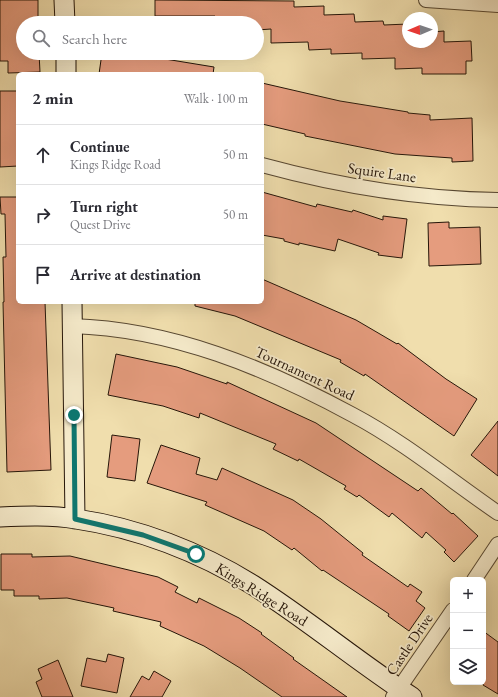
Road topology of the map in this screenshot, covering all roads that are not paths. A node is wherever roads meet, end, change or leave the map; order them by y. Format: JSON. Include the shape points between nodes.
{"nodes":[{"id":1,"x":64,"y":0,"type":"edge"},
{"id":2,"x":426,"y":0,"type":"edge"},
{"id":3,"x":498,"y":5,"type":"edge"},
{"id":4,"x":65,"y":16,"type":"edge"},
{"id":5,"x":66,"y":60,"type":"edge"},
{"id":6,"x":66,"y":72,"type":"edge"},
{"id":7,"x":264,"y":166,"type":"edge"},
{"id":8,"x":498,"y":200,"type":"edge"},
{"id":9,"x":72,"y":304,"type":"edge"},
{"id":10,"x":72,"y":326,"type":"junction"},
{"id":11,"x":498,"y":513,"type":"edge"},
{"id":12,"x":0,"y":517,"type":"edge"},
{"id":13,"x":75,"y":519,"type":"junction"},
{"id":14,"x":498,"y":544,"type":"edge"},
{"id":15,"x":476,"y":577,"type":"edge"},
{"id":16,"x":451,"y":613,"type":"edge"},
{"id":17,"x":402,"y":694,"type":"edge"}],
"edges":[{"from":1,"to":4,"type":"street"},
{"from":2,"to":3,"type":"street"},
{"from":5,"to":6,"type":"street"},
{"from":7,"to":8,"type":"street","name":"Squire Lane","via":[[383,191]]},
{"from":9,"to":10,"type":"street"},
{"from":10,"to":11,"type":"street","name":"Tournament Road","via":[[112,328],[165,339],[216,353],[265,372],[353,415]]},
{"from":10,"to":13,"type":"street"},
{"from":12,"to":13,"type":"street","name":"Kings Ridge Road"},
{"from":13,"to":17,"type":"street","name":"Kings Ridge Road","via":[[172,545],[229,571],[284,606]]},
{"from":14,"to":15,"type":"street"},
{"from":16,"to":17,"type":"street","name":"Castle Drive"}]}
